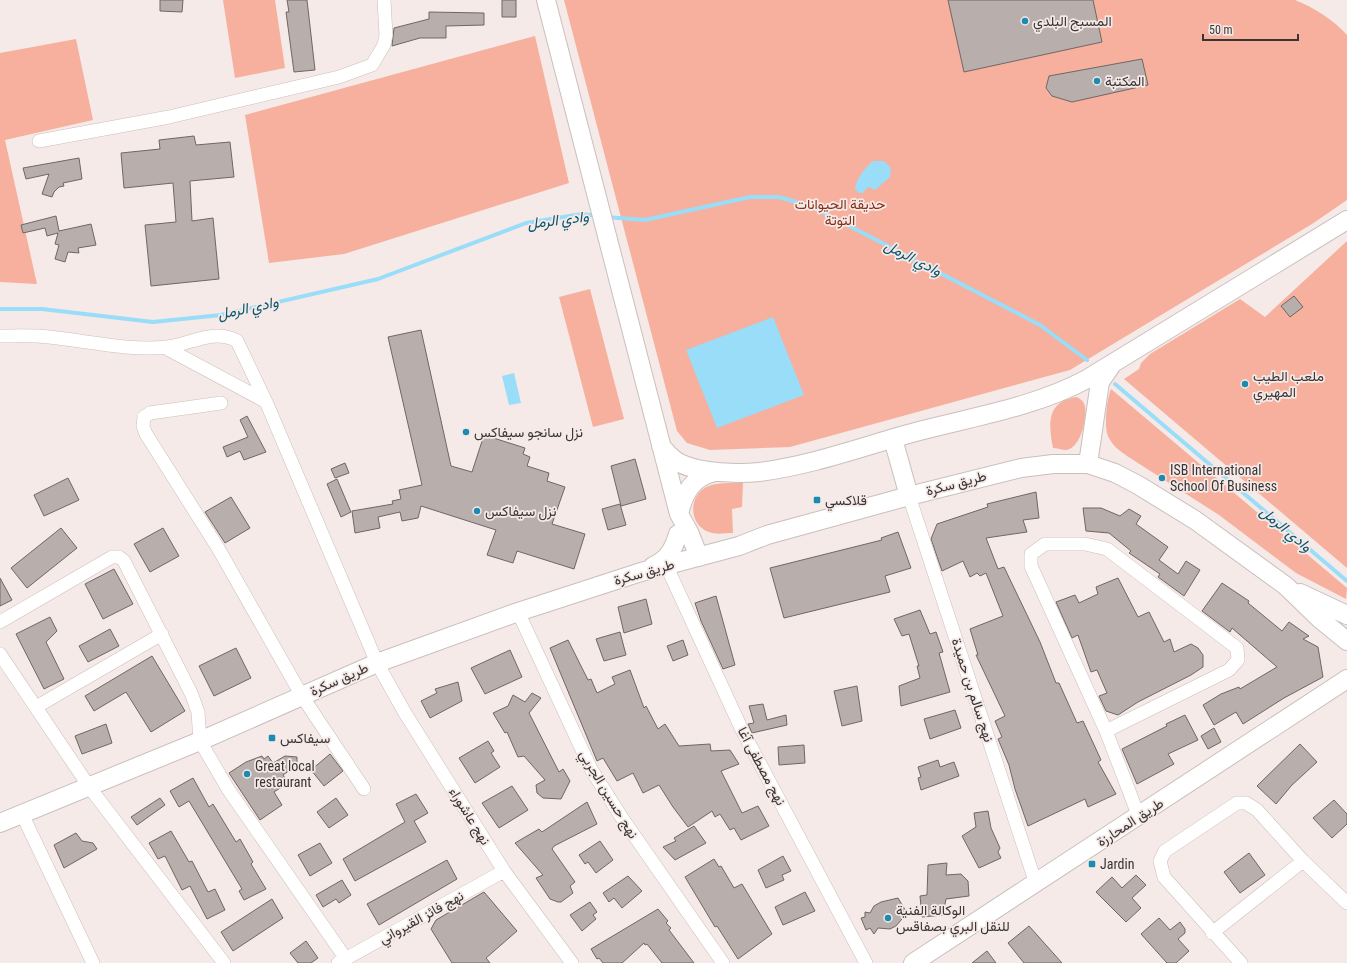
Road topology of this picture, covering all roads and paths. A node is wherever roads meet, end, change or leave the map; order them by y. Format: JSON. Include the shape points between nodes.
{"nodes":[{"id":1,"x":384,"y":0,"type":"edge"},
{"id":2,"x":546,"y":0,"type":"edge"},
{"id":3,"x":38,"y":141,"type":"dead end"},
{"id":4,"x":1347,"y":220,"type":"edge"},
{"id":5,"x":0,"y":336,"type":"edge"},
{"id":6,"x":164,"y":347,"type":"junction"},
{"id":7,"x":1112,"y":364,"type":"junction"},
{"id":8,"x":1072,"y":387,"type":"junction"},
{"id":9,"x":265,"y":401,"type":"junction"},
{"id":10,"x":221,"y":404,"type":"dead end"},
{"id":11,"x":1097,"y":404,"type":"junction"},
{"id":12,"x":893,"y":439,"type":"junction"},
{"id":13,"x":661,"y":446,"type":"junction"},
{"id":14,"x":1088,"y":464,"type":"junction"},
{"id":15,"x":718,"y":471,"type":"junction"},
{"id":16,"x":909,"y":496,"type":"junction"},
{"id":17,"x":679,"y":514,"type":"junction"},
{"id":18,"x":684,"y":533,"type":"junction"},
{"id":19,"x":739,"y":546,"type":"junction"},
{"id":20,"x":692,"y":558,"type":"junction"},
{"id":21,"x":666,"y":565,"type":"junction"},
{"id":22,"x":641,"y":572,"type":"junction"},
{"id":23,"x":1286,"y":586,"type":"junction"},
{"id":24,"x":518,"y":612,"type":"junction"},
{"id":25,"x":1347,"y":615,"type":"edge"},
{"id":26,"x":0,"y":622,"type":"edge"},
{"id":27,"x":162,"y":634,"type":"junction"},
{"id":28,"x":1347,"y":641,"type":"edge"},
{"id":29,"x":0,"y":654,"type":"edge"},
{"id":30,"x":377,"y":663,"type":"junction"},
{"id":31,"x":6,"y":675,"type":"edge"},
{"id":32,"x":1347,"y":679,"type":"edge"},
{"id":33,"x":302,"y":696,"type":"junction"},
{"id":34,"x":36,"y":707,"type":"junction"},
{"id":35,"x":1106,"y":732,"type":"junction"},
{"id":36,"x":200,"y":741,"type":"junction"},
{"id":37,"x":90,"y":788,"type":"junction"},
{"id":38,"x":364,"y":790,"type":"dead end"},
{"id":39,"x":22,"y":814,"type":"junction"},
{"id":40,"x":1139,"y":817,"type":"junction"},
{"id":41,"x":0,"y":823,"type":"edge"},
{"id":42,"x":1303,"y":861,"type":"junction"},
{"id":43,"x":504,"y":871,"type":"junction"},
{"id":44,"x":1036,"y":884,"type":"junction"},
{"id":45,"x":1347,"y":903,"type":"edge"},
{"id":46,"x":1212,"y":933,"type":"junction"},
{"id":47,"x":342,"y":961,"type":"edge"},
{"id":48,"x":93,"y":963,"type":"edge"},
{"id":49,"x":224,"y":963,"type":"edge"},
{"id":50,"x":572,"y":963,"type":"edge"},
{"id":51,"x":723,"y":963,"type":"edge"},
{"id":52,"x":866,"y":963,"type":"edge"},
{"id":53,"x":913,"y":963,"type":"edge"},
{"id":54,"x":1241,"y":963,"type":"edge"}],
"edges":[{"from":1,"to":3,"type":"street","via":[[384,45],[372,65],[338,77],[169,117]]},
{"from":2,"to":13,"type":"main road"},
{"from":4,"to":7,"type":"main road"},
{"from":5,"to":6,"type":"street","name":"نهج عاشوراء","via":[[47,336],[131,347]]},
{"from":6,"to":9,"type":"street"},
{"from":6,"to":9,"type":"street","name":"نهج عاشوراء","via":[[212,335],[233,338],[247,358]]},
{"from":7,"to":8,"type":"main road"},
{"from":7,"to":11,"type":"main road","via":[[1100,382]]},
{"from":8,"to":11,"type":"main road","via":[[1086,392]]},
{"from":8,"to":12,"type":"main road","via":[[1031,402]]},
{"from":9,"to":30,"type":"street","name":"نهج عاشوراء"},
{"from":10,"to":33,"type":"street","via":[[150,413],[144,417],[143,426],[218,548]]},
{"from":11,"to":14,"type":"main road"},
{"from":12,"to":15,"type":"main road","via":[[758,472]]},
{"from":12,"to":16,"type":"main road"},
{"from":13,"to":15,"type":"main road","via":[[680,464]]},
{"from":13,"to":17,"type":"main road"},
{"from":14,"to":16,"type":"main road","name":"طريق سكرة","via":[[1053,464],[1020,468]]},
{"from":14,"to":23,"type":"main road","name":"طريق سكرة","via":[[1115,473],[1165,500]]},
{"from":15,"to":17,"type":"main road","via":[[695,480],[687,490]]},
{"from":16,"to":19,"type":"main road","name":"طريق سكرة","via":[[767,535]]},
{"from":16,"to":44,"type":"street","name":"نهج سالم بن حميدة"},
{"from":17,"to":18,"type":"main road"},
{"from":18,"to":19,"type":"main road","via":[[713,548]]},
{"from":18,"to":20,"type":"main road"},
{"from":18,"to":22,"type":"main road","via":[[668,557]]},
{"from":19,"to":20,"type":"main road","name":"طريق سكرة"},
{"from":20,"to":21,"type":"main road","name":"طريق سكرة"},
{"from":21,"to":22,"type":"main road","name":"طريق سكرة"},
{"from":21,"to":52,"type":"street","name":"نهج مصطفى آغا","via":[[742,730]]},
{"from":22,"to":24,"type":"main road","name":"طريق سكرة"},
{"from":23,"to":25,"type":"main road"},
{"from":23,"to":28,"type":"main road"},
{"from":24,"to":30,"type":"main road","name":"طريق سكرة"},
{"from":24,"to":51,"type":"street","name":"نهج حسين الجربي","via":[[591,769]]},
{"from":26,"to":27,"type":"street","via":[[112,557],[119,557],[124,561]]},
{"from":27,"to":34,"type":"street"},
{"from":27,"to":36,"type":"street","via":[[198,712]]},
{"from":29,"to":31,"type":"street"},
{"from":30,"to":33,"type":"main road","name":"طريق سكرة"},
{"from":30,"to":43,"type":"street","name":"نهج عاشوراء","via":[[405,713]]},
{"from":31,"to":34,"type":"street"},
{"from":32,"to":40,"type":"main road","name":"طريق المحارزة"},
{"from":33,"to":36,"type":"main road","name":"طريق سكرة"},
{"from":33,"to":38,"type":"street"},
{"from":34,"to":37,"type":"street"},
{"from":35,"to":35,"type":"street","via":[[1229,670],[1238,660],[1237,648],[1106,548],[1079,544],[1045,544],[1031,554],[1031,566]]},
{"from":35,"to":40,"type":"street"},
{"from":36,"to":37,"type":"main road","name":"طريق سكرة"},
{"from":36,"to":47,"type":"street","via":[[228,789]]},
{"from":37,"to":39,"type":"main road","name":"طريق سكرة"},
{"from":37,"to":49,"type":"street"},
{"from":39,"to":41,"type":"main road","name":"طريق سكرة"},
{"from":39,"to":48,"type":"street"},
{"from":40,"to":44,"type":"main road","name":"طريق المحارزة"},
{"from":42,"to":45,"type":"street"},
{"from":42,"to":46,"type":"street"},
{"from":42,"to":46,"type":"street","via":[[1257,810],[1240,802],[1210,819],[1165,851],[1160,861],[1164,876]]},
{"from":43,"to":47,"type":"street","name":"نهج فائز القيرواني"},
{"from":43,"to":50,"type":"street","name":"نهج عاشوراء"},
{"from":44,"to":53,"type":"main road","name":"طريق المحارزة"},
{"from":46,"to":54,"type":"street"}]}
